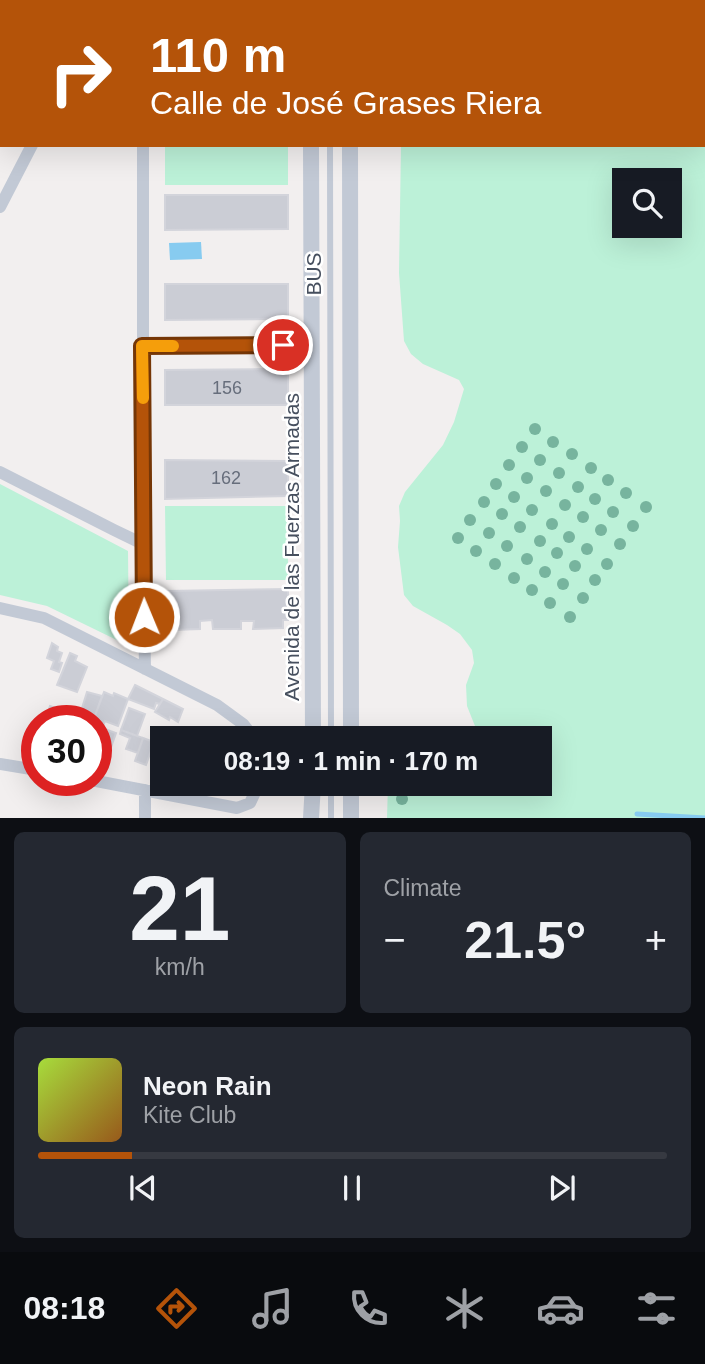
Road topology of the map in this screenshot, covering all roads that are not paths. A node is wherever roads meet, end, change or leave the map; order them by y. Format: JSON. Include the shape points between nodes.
{"nodes":[{"id":1,"x":31,"y":147,"type":"edge"},
{"id":2,"x":143,"y":147,"type":"edge"},
{"id":3,"x":311,"y":147,"type":"edge"},
{"id":4,"x":330,"y":147,"type":"edge"},
{"id":5,"x":350,"y":147,"type":"edge"},
{"id":6,"x":0,"y":207,"type":"edge"},
{"id":7,"x":142,"y":346,"type":"junction"},
{"id":8,"x":311,"y":351,"type":"junction"},
{"id":9,"x":0,"y":472,"type":"edge"},
{"id":10,"x":143,"y":544,"type":"junction"},
{"id":11,"x":0,"y":608,"type":"edge"},
{"id":12,"x":145,"y":669,"type":"junction"},
{"id":13,"x":245,"y":726,"type":"edge"},
{"id":14,"x":313,"y":726,"type":"edge"},
{"id":15,"x":331,"y":726,"type":"edge"},
{"id":16,"x":351,"y":726,"type":"edge"},
{"id":17,"x":0,"y":764,"type":"edge"},
{"id":18,"x":21,"y":768,"type":"edge"},
{"id":19,"x":112,"y":784,"type":"edge"},
{"id":20,"x":145,"y":790,"type":"junction"},
{"id":21,"x":150,"y":791,"type":"edge"},
{"id":22,"x":176,"y":796,"type":"edge"},
{"id":23,"x":253,"y":796,"type":"edge"},
{"id":24,"x":313,"y":796,"type":"edge"},
{"id":25,"x":331,"y":796,"type":"edge"},
{"id":26,"x":351,"y":796,"type":"edge"},
{"id":27,"x":145,"y":818,"type":"edge"},
{"id":28,"x":312,"y":818,"type":"edge"},
{"id":29,"x":331,"y":818,"type":"edge"},
{"id":30,"x":351,"y":818,"type":"edge"}],
"edges":[{"from":1,"to":6,"type":"street"},
{"from":2,"to":7,"type":"street"},
{"from":3,"to":8,"type":"street","name":"Avenida de las Fuerzas Armadas"},
{"from":4,"to":15,"type":"lane","name":"BUS"},
{"from":5,"to":16,"type":"street"},
{"from":7,"to":8,"type":"street","via":[[290,345]]},
{"from":7,"to":10,"type":"street"},
{"from":8,"to":14,"type":"street","name":"Avenida de las Fuerzas Armadas"},
{"from":9,"to":10,"type":"street"},
{"from":10,"to":12,"type":"street"},
{"from":11,"to":12,"type":"street","via":[[44,618]]},
{"from":12,"to":13,"type":"street","via":[[217,705]]},
{"from":17,"to":18,"type":"street"},
{"from":19,"to":20,"type":"street"},
{"from":20,"to":21,"type":"street"},
{"from":20,"to":27,"type":"street"},
{"from":22,"to":23,"type":"street","via":[[237,808],[250,803]]},
{"from":24,"to":28,"type":"street"},
{"from":25,"to":29,"type":"lane"},
{"from":26,"to":30,"type":"street"}]}
